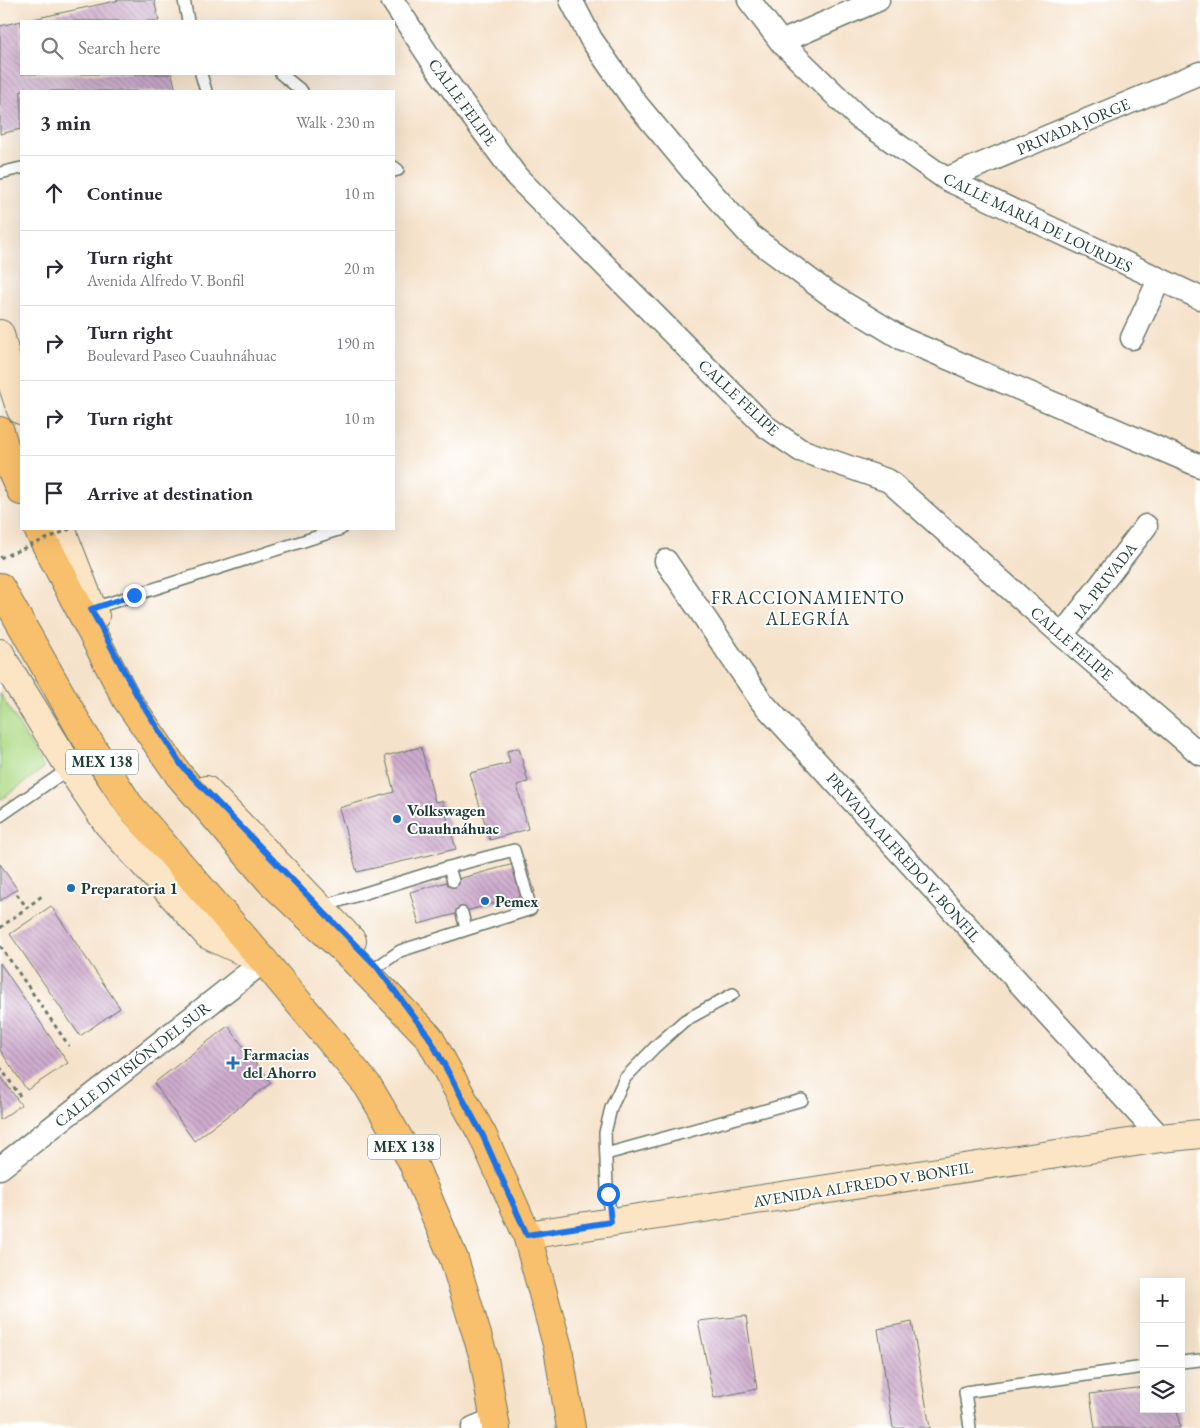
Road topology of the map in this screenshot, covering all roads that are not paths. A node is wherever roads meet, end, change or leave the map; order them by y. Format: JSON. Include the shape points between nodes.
{"nodes":[{"id":1,"x":184,"y":0,"type":"edge"},
{"id":2,"x":392,"y":0,"type":"edge"},
{"id":3,"x":571,"y":0,"type":"edge"},
{"id":4,"x":749,"y":0,"type":"edge"},
{"id":5,"x":878,"y":0,"type":"edge"},
{"id":6,"x":188,"y":20,"type":"edge"},
{"id":7,"x":781,"y":42,"type":"junction"},
{"id":8,"x":1200,"y":73,"type":"edge"},
{"id":9,"x":201,"y":75,"type":"edge"},
{"id":10,"x":282,"y":75,"type":"edge"},
{"id":11,"x":206,"y":90,"type":"edge"},
{"id":12,"x":301,"y":90,"type":"edge"},
{"id":13,"x":20,"y":168,"type":"edge"},
{"id":14,"x":0,"y":173,"type":"edge"},
{"id":15,"x":946,"y":180,"type":"junction"},
{"id":16,"x":1159,"y":280,"type":"junction"},
{"id":17,"x":1194,"y":290,"type":"edge"},
{"id":18,"x":0,"y":334,"type":"edge"},
{"id":19,"x":1132,"y":338,"type":"dead end"},
{"id":20,"x":16,"y":378,"type":"edge"},
{"id":21,"x":20,"y":404,"type":"edge"},
{"id":22,"x":0,"y":431,"type":"edge"},
{"id":23,"x":1200,"y":466,"type":"edge"},
{"id":24,"x":20,"y":490,"type":"edge"},
{"id":25,"x":1146,"y":526,"type":"dead end"},
{"id":26,"x":47,"y":530,"type":"edge"},
{"id":27,"x":339,"y":530,"type":"edge"},
{"id":28,"x":666,"y":561,"type":"dead end"},
{"id":29,"x":0,"y":587,"type":"edge"},
{"id":30,"x":91,"y":609,"type":"junction"},
{"id":31,"x":1062,"y":634,"type":"junction"},
{"id":32,"x":0,"y":653,"type":"edge"},
{"id":33,"x":1200,"y":754,"type":"edge"},
{"id":34,"x":70,"y":768,"type":"junction"},
{"id":35,"x":0,"y":816,"type":"edge"},
{"id":36,"x":449,"y":867,"type":"junction"},
{"id":37,"x":453,"y":881,"type":"dead end"},
{"id":38,"x":319,"y":908,"type":"junction"},
{"id":39,"x":462,"y":913,"type":"dead end"},
{"id":40,"x":466,"y":929,"type":"junction"},
{"id":41,"x":264,"y":961,"type":"junction"},
{"id":42,"x":377,"y":967,"type":"junction"},
{"id":43,"x":732,"y":994,"type":"dead end"},
{"id":44,"x":429,"y":1037,"type":"junction"},
{"id":45,"x":802,"y":1100,"type":"dead end"},
{"id":46,"x":1200,"y":1134,"type":"edge"},
{"id":47,"x":1161,"y":1138,"type":"junction"},
{"id":48,"x":606,"y":1154,"type":"junction"},
{"id":49,"x":0,"y":1168,"type":"edge"},
{"id":50,"x":611,"y":1222,"type":"junction"},
{"id":51,"x":527,"y":1235,"type":"junction"},
{"id":52,"x":1200,"y":1360,"type":"edge"},
{"id":53,"x":1185,"y":1362,"type":"edge"},
{"id":54,"x":1140,"y":1368,"type":"edge"},
{"id":55,"x":488,"y":1425,"type":"edge"},
{"id":56,"x":570,"y":1428,"type":"edge"},
{"id":57,"x":970,"y":1428,"type":"edge"}],
"edges":[{"from":1,"to":6,"type":"lane"},
{"from":2,"to":31,"type":"street","name":"CALLE FELIPE","via":[[436,67],[517,177],[765,426],[800,450],[889,481]]},
{"from":3,"to":23,"type":"street","via":[[591,38],[635,102],[696,174],[750,235],[829,294],[903,339]]},
{"from":4,"to":7,"type":"street","name":"CALLE MARÍA DE LOURDES"},
{"from":5,"to":7,"type":"street"},
{"from":7,"to":15,"type":"street","name":"CALLE MARÍA DE LOURDES","via":[[858,117]]},
{"from":8,"to":15,"type":"street","name":"PRIVADA JORGE"},
{"from":9,"to":11,"type":"lane"},
{"from":10,"to":12,"type":"lane"},
{"from":13,"to":14,"type":"lane"},
{"from":15,"to":16,"type":"street","name":"CALLE MARÍA DE LOURDES"},
{"from":16,"to":17,"type":"street","name":"CALLE MARÍA DE LOURDES"},
{"from":16,"to":19,"type":"street"},
{"from":18,"to":20,"type":"main road"},
{"from":20,"to":21,"type":"main road"},
{"from":22,"to":24,"type":"main road"},
{"from":25,"to":31,"type":"street","name":"1A. PRIVADA"},
{"from":26,"to":30,"type":"main road","number":"MEX 138"},
{"from":26,"to":44,"type":"main road","number":"MEX 138","via":[[127,700],[179,775],[270,881],[349,954]]},
{"from":27,"to":30,"type":"lane"},
{"from":28,"to":47,"type":"street","name":"PRIVADA ALFREDO V. BONFIL","via":[[762,702]]},
{"from":29,"to":41,"type":"main road","number":"MEX 138","via":[[81,730],[130,805]]},
{"from":30,"to":38,"type":"main road","number":"MEX 138","via":[[138,697],[182,766]]},
{"from":31,"to":33,"type":"street","name":"CALLE FELIPE"},
{"from":32,"to":34,"type":"main road","number":"MEX 138"},
{"from":34,"to":35,"type":"lane"},
{"from":34,"to":41,"type":"main road","number":"MEX 138","via":[[108,824],[208,935]]},
{"from":36,"to":37,"type":"lane"},
{"from":36,"to":38,"type":"lane"},
{"from":36,"to":40,"type":"lane","via":[[514,850],[531,909]]},
{"from":38,"to":42,"type":"main road","number":"MEX 138"},
{"from":39,"to":40,"type":"lane"},
{"from":40,"to":42,"type":"lane","via":[[400,951]]},
{"from":41,"to":49,"type":"street","name":"CALLE DIVISIÓN DEL SUR"},
{"from":41,"to":55,"type":"main road","number":"MEX 138","via":[[368,1086],[412,1161],[454,1259],[484,1358]]},
{"from":42,"to":44,"type":"main road","number":"MEX 138"},
{"from":43,"to":48,"type":"lane","via":[[684,1021],[625,1078],[611,1108]]},
{"from":44,"to":51,"type":"main road","number":"MEX 138","via":[[483,1136]]},
{"from":45,"to":48,"type":"lane"},
{"from":46,"to":47,"type":"main road","name":"AVENIDA ALFREDO V. BONFIL"},
{"from":47,"to":50,"type":"main road","name":"AVENIDA ALFREDO V. BONFIL"},
{"from":48,"to":50,"type":"lane"},
{"from":50,"to":51,"type":"main road","name":"AVENIDA ALFREDO V. BONFIL"},
{"from":51,"to":56,"type":"main road","number":"MEX 138","via":[[558,1348]]},
{"from":52,"to":53,"type":"lane"},
{"from":54,"to":57,"type":"lane","via":[[965,1392]]}]}
